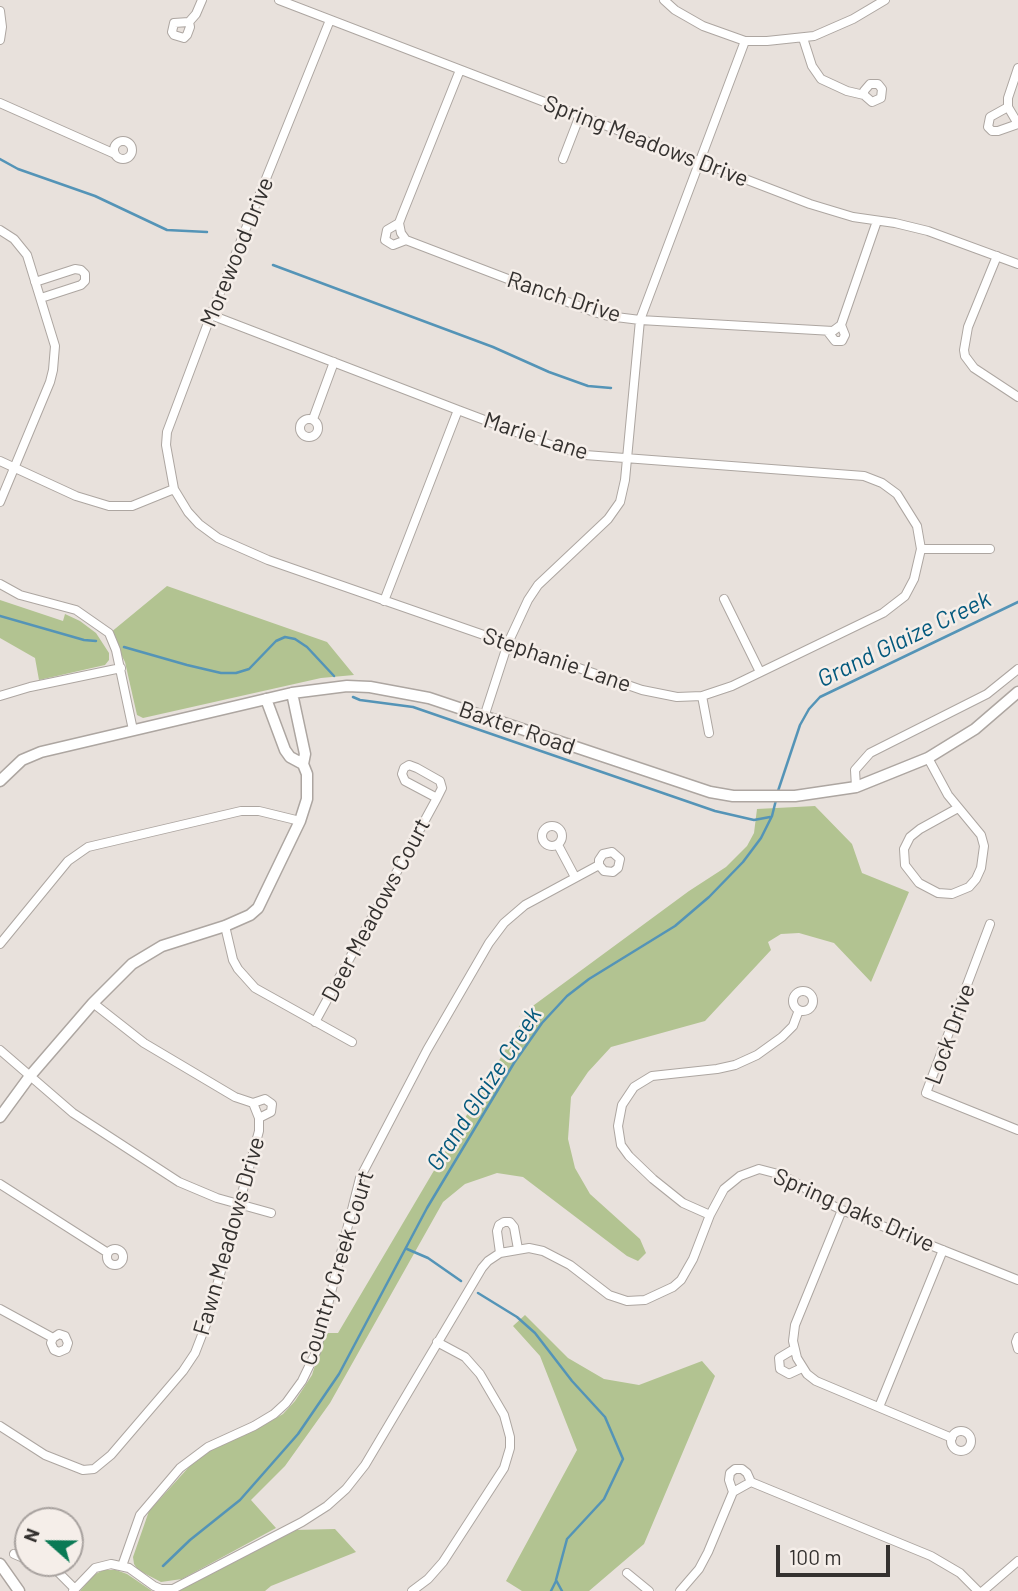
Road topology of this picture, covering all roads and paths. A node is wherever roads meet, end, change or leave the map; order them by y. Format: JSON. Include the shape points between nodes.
{"nodes":[{"id":1,"x":202,"y":0,"type":"edge"},
{"id":2,"x":279,"y":0,"type":"edge"},
{"id":3,"x":664,"y":0,"type":"edge"},
{"id":4,"x":885,"y":0,"type":"edge"},
{"id":5,"x":0,"y":11,"type":"edge"},
{"id":6,"x":330,"y":20,"type":"junction"},
{"id":7,"x":189,"y":22,"type":"dead end"},
{"id":8,"x":803,"y":38,"type":"junction"},
{"id":9,"x":0,"y":40,"type":"edge"},
{"id":10,"x":745,"y":41,"type":"junction"},
{"id":11,"x":1018,"y":68,"type":"edge"},
{"id":12,"x":460,"y":70,"type":"junction"},
{"id":13,"x":864,"y":95,"type":"dead end"},
{"id":14,"x":0,"y":103,"type":"edge"},
{"id":15,"x":1009,"y":107,"type":"junction"},
{"id":16,"x":580,"y":115,"type":"junction"},
{"id":17,"x":1018,"y":124,"type":"edge"},
{"id":18,"x":115,"y":154,"type":"dead end"},
{"id":19,"x":563,"y":159,"type":"dead end"},
{"id":20,"x":699,"y":162,"type":"junction"},
{"id":21,"x":877,"y":221,"type":"junction"},
{"id":22,"x":399,"y":223,"type":"junction"},
{"id":23,"x":0,"y":230,"type":"edge"},
{"id":24,"x":406,"y":240,"type":"junction"},
{"id":25,"x":997,"y":256,"type":"junction"},
{"id":26,"x":1018,"y":264,"type":"edge"},
{"id":27,"x":35,"y":282,"type":"junction"},
{"id":28,"x":41,"y":298,"type":"junction"},
{"id":29,"x":211,"y":315,"type":"junction"},
{"id":30,"x":640,"y":320,"type":"junction"},
{"id":31,"x":334,"y":362,"type":"junction"},
{"id":32,"x":1018,"y":397,"type":"edge"},
{"id":33,"x":458,"y":410,"type":"junction"},
{"id":34,"x":313,"y":419,"type":"dead end"},
{"id":35,"x":627,"y":458,"type":"junction"},
{"id":36,"x":0,"y":461,"type":"edge"},
{"id":37,"x":14,"y":467,"type":"junction"},
{"id":38,"x":174,"y":489,"type":"junction"},
{"id":39,"x":0,"y":502,"type":"edge"},
{"id":40,"x":921,"y":549,"type":"junction"},
{"id":41,"x":990,"y":549,"type":"dead end"},
{"id":42,"x":0,"y":584,"type":"edge"},
{"id":43,"x":724,"y":599,"type":"dead end"},
{"id":44,"x":384,"y":601,"type":"junction"},
{"id":45,"x":508,"y":643,"type":"junction"},
{"id":46,"x":121,"y":668,"type":"junction"},
{"id":47,"x":1018,"y":669,"type":"edge"},
{"id":48,"x":760,"y":672,"type":"junction"},
{"id":49,"x":1018,"y":692,"type":"edge"},
{"id":50,"x":292,"y":694,"type":"junction"},
{"id":51,"x":0,"y":696,"type":"edge"},
{"id":52,"x":702,"y":696,"type":"junction"},
{"id":53,"x":266,"y":699,"type":"junction"},
{"id":54,"x":484,"y":717,"type":"junction"},
{"id":55,"x":133,"y":730,"type":"junction"},
{"id":56,"x":709,"y":733,"type":"dead end"},
{"id":57,"x":928,"y":758,"type":"junction"},
{"id":58,"x":303,"y":764,"type":"junction"},
{"id":59,"x":0,"y":781,"type":"edge"},
{"id":60,"x":856,"y":787,"type":"junction"},
{"id":61,"x":437,"y":798,"type":"junction"},
{"id":62,"x":958,"y":808,"type":"junction"},
{"id":63,"x":300,"y":821,"type":"junction"},
{"id":64,"x":558,"y":845,"type":"dead end"},
{"id":65,"x":599,"y":865,"type":"dead end"},
{"id":66,"x":575,"y":877,"type":"junction"},
{"id":67,"x":990,"y":924,"type":"dead end"},
{"id":68,"x":225,"y":926,"type":"junction"},
{"id":69,"x":0,"y":944,"type":"edge"},
{"id":70,"x":93,"y":1003,"type":"junction"},
{"id":71,"x":799,"y":1010,"type":"dead end"},
{"id":72,"x":316,"y":1022,"type":"junction"},
{"id":73,"x":352,"y":1042,"type":"dead end"},
{"id":74,"x":0,"y":1050,"type":"edge"},
{"id":75,"x":30,"y":1076,"type":"junction"},
{"id":76,"x":0,"y":1117,"type":"edge"},
{"id":77,"x":1018,"y":1130,"type":"edge"},
{"id":78,"x":0,"y":1184,"type":"edge"},
{"id":79,"x":238,"y":1204,"type":"junction"},
{"id":80,"x":842,"y":1210,"type":"junction"},
{"id":81,"x":271,"y":1213,"type":"dead end"},
{"id":82,"x":710,"y":1215,"type":"junction"},
{"id":83,"x":518,"y":1249,"type":"junction"},
{"id":84,"x":943,"y":1250,"type":"junction"},
{"id":85,"x":108,"y":1253,"type":"dead end"},
{"id":86,"x":500,"y":1253,"type":"junction"},
{"id":87,"x":1018,"y":1280,"type":"edge"},
{"id":88,"x":0,"y":1309,"type":"edge"},
{"id":89,"x":1018,"y":1337,"type":"edge"},
{"id":90,"x":53,"y":1338,"type":"dead end"},
{"id":91,"x":437,"y":1342,"type":"junction"},
{"id":92,"x":794,"y":1349,"type":"junction"},
{"id":93,"x":1018,"y":1349,"type":"edge"},
{"id":94,"x":802,"y":1368,"type":"junction"},
{"id":95,"x":879,"y":1408,"type":"junction"},
{"id":96,"x":0,"y":1426,"type":"edge"},
{"id":97,"x":952,"y":1438,"type":"dead end"},
{"id":98,"x":751,"y":1482,"type":"junction"},
{"id":99,"x":733,"y":1492,"type":"junction"},
{"id":100,"x":1018,"y":1561,"type":"edge"},
{"id":101,"x":0,"y":1564,"type":"edge"},
{"id":102,"x":122,"y":1566,"type":"junction"},
{"id":103,"x":627,"y":1573,"type":"dead end"},
{"id":104,"x":74,"y":1590,"type":"edge"},
{"id":105,"x":19,"y":1591,"type":"edge"},
{"id":106,"x":412,"y":1591,"type":"edge"},
{"id":107,"x":649,"y":1591,"type":"edge"},
{"id":108,"x":680,"y":1591,"type":"edge"},
{"id":109,"x":981,"y":1591,"type":"edge"}],
"edges":[{"from":1,"to":7,"type":"street"},
{"from":2,"to":6,"type":"street","name":"Spring Meadows Drive"},
{"from":3,"to":10,"type":"street","via":[[695,22]]},
{"from":4,"to":8,"type":"street","via":[[828,31]]},
{"from":5,"to":9,"type":"street"},
{"from":6,"to":12,"type":"street","name":"Spring Meadows Drive"},
{"from":6,"to":29,"type":"street","name":"Morewood Drive"},
{"from":8,"to":10,"type":"street"},
{"from":8,"to":13,"type":"street","via":[[821,79]]},
{"from":10,"to":20,"type":"street"},
{"from":11,"to":15,"type":"street","via":[[1009,90]]},
{"from":12,"to":16,"type":"street","name":"Spring Meadows Drive"},
{"from":12,"to":22,"type":"street"},
{"from":14,"to":18,"type":"street"},
{"from":15,"to":17,"type":"street"},
{"from":15,"to":17,"type":"street","via":[[990,117],[988,127],[998,131]]},
{"from":16,"to":19,"type":"street"},
{"from":16,"to":20,"type":"street","name":"Spring Meadows Drive"},
{"from":20,"to":21,"type":"street","name":"Spring Meadows Drive","via":[[810,204]]},
{"from":20,"to":30,"type":"street"},
{"from":21,"to":25,"type":"street","name":"Spring Meadows Drive","via":[[928,231]]},
{"from":21,"to":30,"type":"street","name":"Ranch Drive","via":[[837,329]]},
{"from":22,"to":24,"type":"street"},
{"from":22,"to":24,"type":"street","name":"Ranch Drive","via":[[387,230],[385,238],[393,244]]},
{"from":23,"to":27,"type":"street","via":[[15,239],[27,255]]},
{"from":24,"to":30,"type":"street","name":"Ranch Drive","via":[[594,312]]},
{"from":25,"to":26,"type":"street","name":"Spring Meadows Drive"},
{"from":25,"to":32,"type":"street","via":[[968,327],[964,350],[974,368]]},
{"from":27,"to":28,"type":"street"},
{"from":27,"to":28,"type":"street","via":[[75,269],[85,274],[81,285]]},
{"from":28,"to":37,"type":"street","via":[[55,346],[53,370]]},
{"from":29,"to":31,"type":"street","name":"Marie Lane"},
{"from":29,"to":38,"type":"street","name":"Morewood Drive","via":[[167,432]]},
{"from":30,"to":35,"type":"street"},
{"from":31,"to":33,"type":"street","name":"Marie Lane"},
{"from":31,"to":34,"type":"street"},
{"from":33,"to":35,"type":"street","name":"Marie Lane","via":[[585,455]]},
{"from":33,"to":44,"type":"street"},
{"from":35,"to":40,"type":"street","name":"Marie Lane","via":[[864,476],[890,488],[902,500],[917,526]]},
{"from":35,"to":45,"type":"street","via":[[624,491],[614,512],[538,585]]},
{"from":36,"to":37,"type":"street"},
{"from":37,"to":38,"type":"street","via":[[109,506],[132,506]]},
{"from":37,"to":39,"type":"street"},
{"from":38,"to":44,"type":"street","name":"Stephanie Lane","via":[[195,521],[218,538]]},
{"from":40,"to":41,"type":"street"},
{"from":40,"to":48,"type":"street","name":"Stephanie Lane","via":[[914,579],[899,602]]},
{"from":42,"to":46,"type":"street","via":[[20,595],[76,610],[108,633]]},
{"from":43,"to":48,"type":"street"},
{"from":44,"to":45,"type":"street","name":"Stephanie Lane"},
{"from":45,"to":52,"type":"street","name":"Stephanie Lane","via":[[642,690]]},
{"from":45,"to":54,"type":"street"},
{"from":46,"to":51,"type":"street"},
{"from":46,"to":55,"type":"street"},
{"from":47,"to":60,"type":"street","via":[[987,694],[870,753],[857,765]]},
{"from":48,"to":52,"type":"street","name":"Stephanie Lane"},
{"from":49,"to":57,"type":"main road","name":"Baxter Road","via":[[975,729]]},
{"from":50,"to":53,"type":"main road","name":"Baxter Road"},
{"from":50,"to":54,"type":"main road","name":"Baxter Road","via":[[370,687],[429,698]]},
{"from":50,"to":58,"type":"main road","via":[[303,741]]},
{"from":52,"to":56,"type":"street"},
{"from":53,"to":55,"type":"main road","name":"Baxter Road"},
{"from":53,"to":58,"type":"main road","via":[[285,750]]},
{"from":54,"to":60,"type":"main road","name":"Baxter Road","via":[[710,792],[795,796]]},
{"from":55,"to":59,"type":"main road","name":"Baxter Road","via":[[41,752],[22,760]]},
{"from":57,"to":60,"type":"main road","name":"Baxter Road"},
{"from":57,"to":62,"type":"street"},
{"from":58,"to":63,"type":"main road","via":[[308,787]]},
{"from":61,"to":61,"type":"street","name":"Deer Meadows Court","via":[[440,781],[411,766],[404,768],[405,780]]},
{"from":61,"to":72,"type":"street","name":"Deer Meadows Court"},
{"from":62,"to":62,"type":"street","via":[[920,829],[904,849],[905,864],[919,883],[938,894],[969,887],[985,856],[981,835]]},
{"from":63,"to":68,"type":"main road","via":[[258,908]]},
{"from":63,"to":69,"type":"street","via":[[241,811],[88,846],[68,861]]},
{"from":64,"to":66,"type":"street"},
{"from":65,"to":66,"type":"street","name":"Country Creek Court"},
{"from":66,"to":102,"type":"street","name":"Country Creek Court","via":[[525,905],[504,923],[481,954],[427,1050],[360,1178],[316,1352],[295,1392],[259,1424],[208,1447],[180,1468],[140,1515]]},
{"from":67,"to":77,"type":"street","name":"Lock Drive","via":[[926,1093]]},
{"from":68,"to":70,"type":"main road","via":[[162,946],[132,964]]},
{"from":68,"to":72,"type":"street","via":[[233,960],[245,978]]},
{"from":70,"to":75,"type":"main road"},
{"from":70,"to":79,"type":"street","name":"Fawn Meadows Drive","via":[[132,1035],[256,1111],[259,1131]]},
{"from":71,"to":82,"type":"street","via":[[793,1026],[757,1055],[735,1065],[652,1076],[634,1087],[622,1105],[618,1126],[621,1145],[629,1156],[683,1203]]},
{"from":72,"to":73,"type":"street"},
{"from":74,"to":75,"type":"street"},
{"from":75,"to":76,"type":"main road"},
{"from":75,"to":79,"type":"street","via":[[85,1121],[179,1182]]},
{"from":78,"to":85,"type":"street"},
{"from":79,"to":81,"type":"street"},
{"from":79,"to":96,"type":"street","name":"Fawn Meadows Drive","via":[[195,1353],[102,1463],[89,1471],[73,1467]]},
{"from":80,"to":82,"type":"street","name":"Spring Oaks Drive","via":[[782,1175],[759,1169],[731,1182]]},
{"from":80,"to":84,"type":"street","name":"Spring Oaks Drive"},
{"from":80,"to":92,"type":"street","via":[[795,1325]]},
{"from":82,"to":83,"type":"street","name":"Spring Oaks Drive","via":[[681,1280],[661,1294],[636,1302],[601,1291],[570,1265],[543,1251]]},
{"from":83,"to":86,"type":"street","name":"Spring Oaks Drive"},
{"from":83,"to":86,"type":"street","via":[[514,1227],[504,1222],[498,1231]]},
{"from":84,"to":87,"type":"street","name":"Spring Oaks Drive"},
{"from":84,"to":95,"type":"street"},
{"from":86,"to":91,"type":"street","via":[[482,1268]]},
{"from":88,"to":90,"type":"street"},
{"from":89,"to":93,"type":"street"},
{"from":91,"to":102,"type":"street","via":[[365,1465],[327,1506],[173,1589],[154,1586]]},
{"from":91,"to":106,"type":"street","via":[[465,1357],[480,1374],[504,1415],[510,1448],[503,1468],[443,1562]]},
{"from":92,"to":94,"type":"street"},
{"from":92,"to":94,"type":"street","via":[[779,1358],[779,1369],[789,1374]]},
{"from":94,"to":95,"type":"street","via":[[816,1381]]},
{"from":95,"to":97,"type":"street"},
{"from":98,"to":99,"type":"street"},
{"from":98,"to":99,"type":"street","via":[[747,1473],[735,1469],[729,1480]]},
{"from":98,"to":109,"type":"street","via":[[931,1556]]},
{"from":99,"to":108,"type":"street","via":[[704,1561]]},
{"from":100,"to":109,"type":"street"},
{"from":101,"to":105,"type":"main road"},
{"from":102,"to":104,"type":"street","via":[[95,1568]]},
{"from":103,"to":107,"type":"street"}]}
